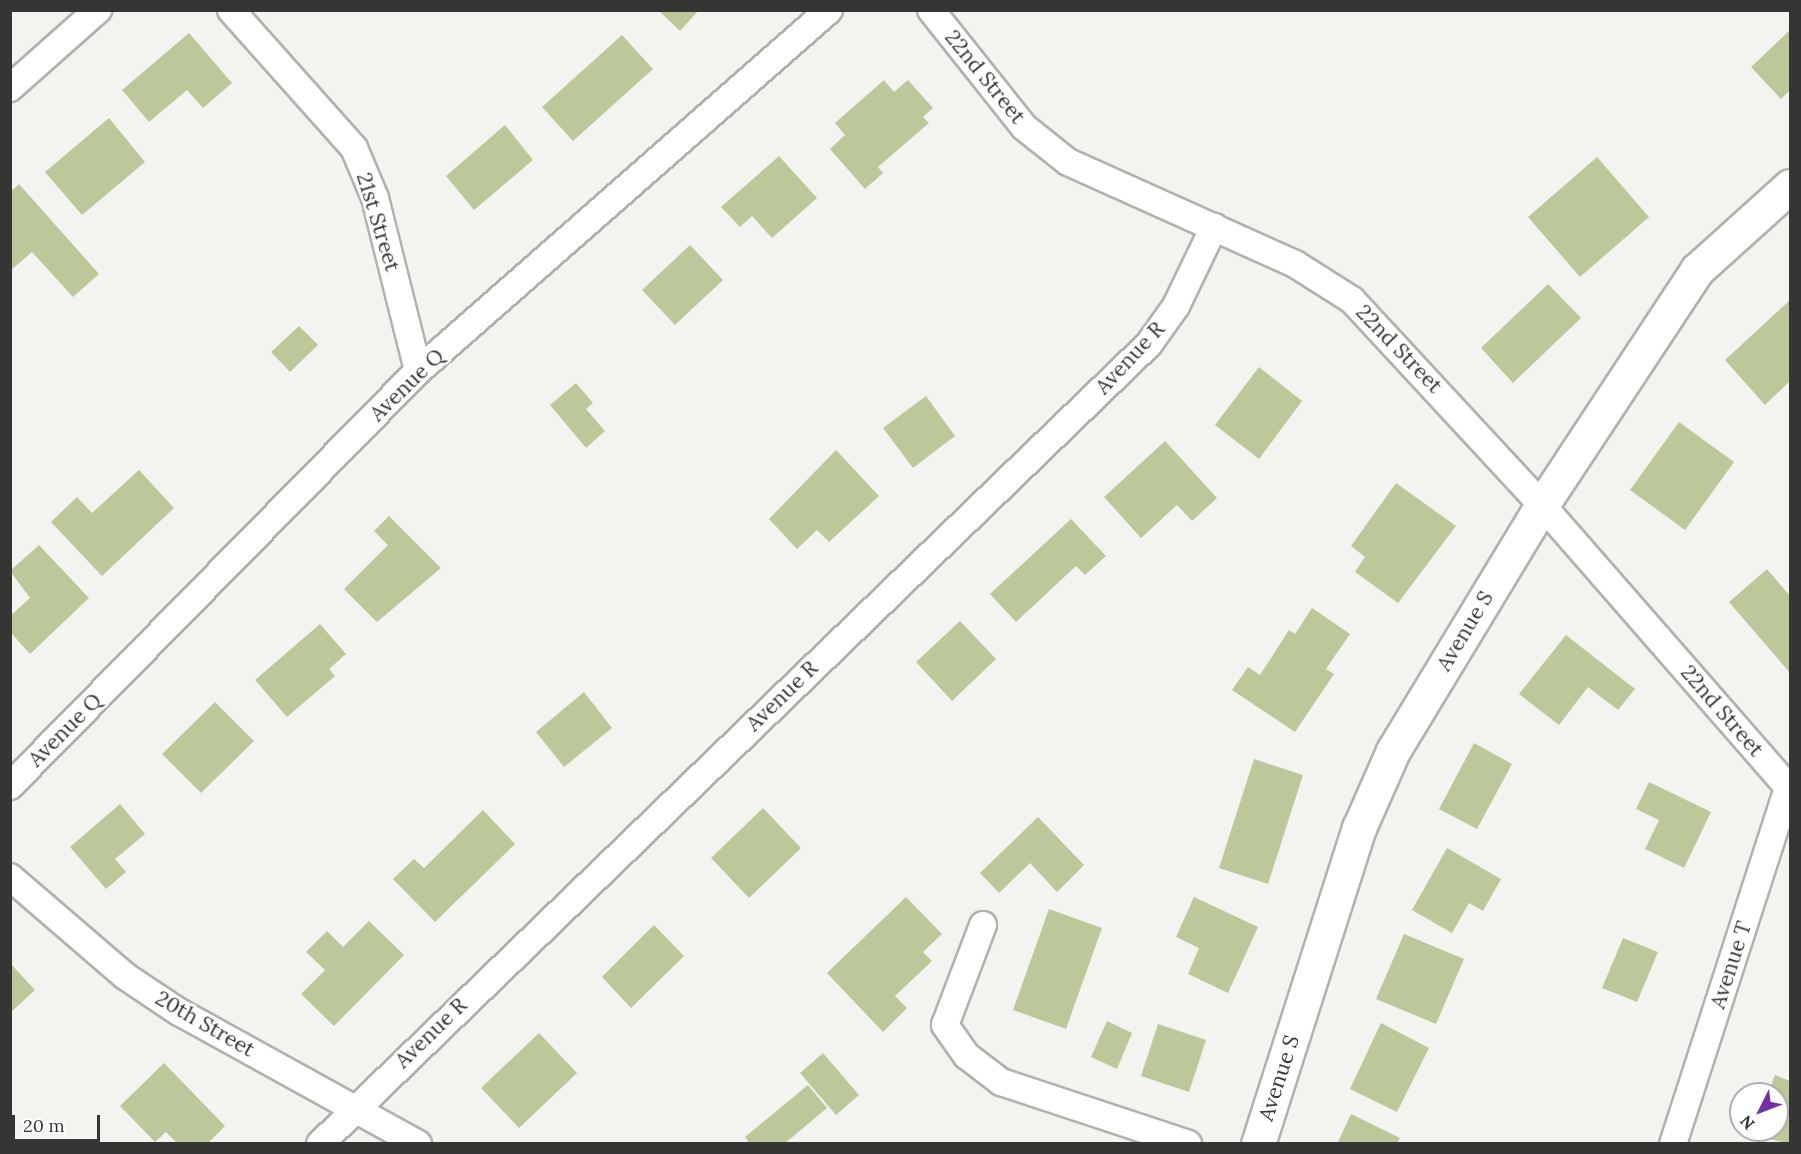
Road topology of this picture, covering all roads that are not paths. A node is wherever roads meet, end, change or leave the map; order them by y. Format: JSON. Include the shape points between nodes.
{"nodes":[{"id":1,"x":98,"y":10,"type":"edge"},
{"id":2,"x":231,"y":10,"type":"edge"},
{"id":3,"x":829,"y":10,"type":"edge"},
{"id":4,"x":931,"y":10,"type":"edge"},
{"id":5,"x":10,"y":88,"type":"edge"},
{"id":6,"x":1790,"y":186,"type":"edge"},
{"id":7,"x":1214,"y":227,"type":"junction"},
{"id":8,"x":418,"y":371,"type":"junction"},
{"id":9,"x":1542,"y":505,"type":"junction"},
{"id":10,"x":10,"y":786,"type":"edge"},
{"id":11,"x":1789,"y":788,"type":"edge"},
{"id":12,"x":10,"y":877,"type":"edge"},
{"id":13,"x":983,"y":925,"type":"dead end"},
{"id":14,"x":354,"y":1107,"type":"junction"},
{"id":15,"x":320,"y":1143,"type":"edge"},
{"id":16,"x":418,"y":1143,"type":"edge"},
{"id":17,"x":1188,"y":1143,"type":"edge"},
{"id":18,"x":1258,"y":1143,"type":"edge"},
{"id":19,"x":1673,"y":1143,"type":"edge"}],
"edges":[{"from":1,"to":5,"type":"street"},
{"from":2,"to":8,"type":"street","name":"21st Street","via":[[354,148],[375,198]]},
{"from":3,"to":8,"type":"street","name":"Avenue Q"},
{"from":4,"to":7,"type":"street","name":"22nd Street","via":[[1024,127],[1068,162]]},
{"from":6,"to":9,"type":"street","name":"Avenue S","via":[[1697,270]]},
{"from":7,"to":9,"type":"street","name":"22nd Street","via":[[1295,264],[1352,300]]},
{"from":7,"to":14,"type":"street","name":"Avenue R","via":[[1176,306],[1149,344]]},
{"from":8,"to":10,"type":"street","name":"Avenue Q"},
{"from":9,"to":11,"type":"street","name":"22nd Street"},
{"from":9,"to":18,"type":"street","name":"Avenue S","via":[[1393,751],[1363,818]]},
{"from":11,"to":19,"type":"street","name":"Avenue T"},
{"from":12,"to":14,"type":"street","name":"20th Street","via":[[125,976]]},
{"from":13,"to":17,"type":"street","via":[[945,1025],[966,1056],[1001,1082]]},
{"from":14,"to":15,"type":"street","name":"Avenue R"},
{"from":14,"to":16,"type":"street","name":"20th Street"}]}
